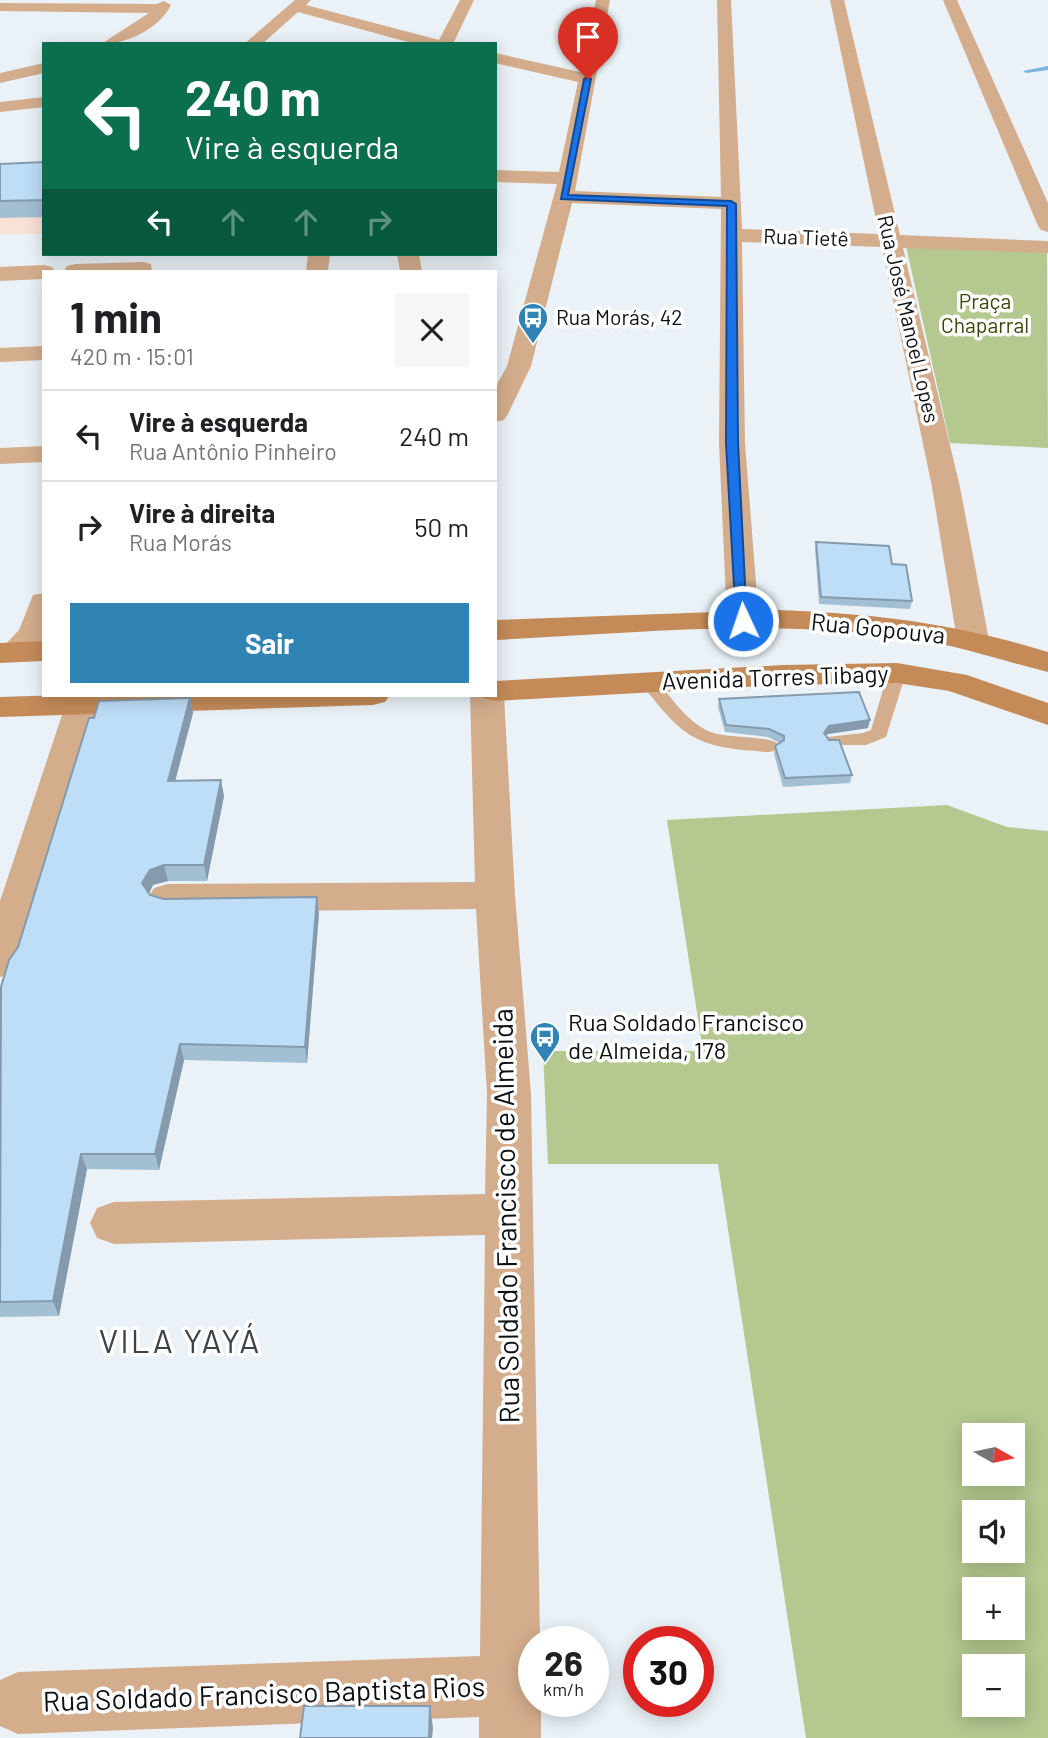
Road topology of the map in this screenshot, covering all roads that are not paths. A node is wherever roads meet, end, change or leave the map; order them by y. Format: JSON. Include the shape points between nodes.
{"nodes":[{"id":1,"x":467,"y":0,"type":"edge"},
{"id":2,"x":603,"y":0,"type":"edge"},
{"id":3,"x":724,"y":0,"type":"edge"},
{"id":4,"x":837,"y":0,"type":"edge"},
{"id":5,"x":946,"y":1,"type":"edge"},
{"id":6,"x":301,"y":2,"type":"edge"},
{"id":7,"x":164,"y":5,"type":"edge"},
{"id":8,"x":0,"y":7,"type":"edge"},
{"id":9,"x":55,"y":7,"type":"junction"},
{"id":10,"x":11,"y":23,"type":"dead end"},
{"id":11,"x":112,"y":42,"type":"edge"},
{"id":12,"x":254,"y":42,"type":"edge"},
{"id":13,"x":428,"y":42,"type":"edge"},
{"id":14,"x":446,"y":42,"type":"edge"},
{"id":15,"x":497,"y":58,"type":"edge"},
{"id":16,"x":42,"y":68,"type":"edge"},
{"id":17,"x":0,"y":78,"type":"edge"},
{"id":18,"x":588,"y":79,"type":"junction"},
{"id":19,"x":42,"y":102,"type":"edge"},
{"id":20,"x":0,"y":107,"type":"edge"},
{"id":21,"x":497,"y":176,"type":"edge"},
{"id":22,"x":565,"y":187,"type":"junction"},
{"id":23,"x":731,"y":204,"type":"junction"},
{"id":24,"x":1048,"y":226,"type":"edge"},
{"id":25,"x":731,"y":235,"type":"junction"},
{"id":26,"x":890,"y":242,"type":"junction"},
{"id":27,"x":1048,"y":247,"type":"edge"},
{"id":28,"x":144,"y":265,"type":"edge"},
{"id":29,"x":86,"y":270,"type":"edge"},
{"id":30,"x":42,"y":272,"type":"edge"},
{"id":31,"x":0,"y":274,"type":"edge"},
{"id":32,"x":42,"y":353,"type":"edge"},
{"id":33,"x":0,"y":355,"type":"edge"},
{"id":34,"x":507,"y":370,"type":"edge"},
{"id":35,"x":497,"y":407,"type":"edge"},
{"id":36,"x":42,"y":454,"type":"edge"},
{"id":37,"x":0,"y":456,"type":"edge"},
{"id":38,"x":42,"y":607,"type":"edge"},
{"id":39,"x":743,"y":621,"type":"junction"},
{"id":40,"x":497,"y":630,"type":"edge"},
{"id":41,"x":973,"y":640,"type":"junction"},
{"id":42,"x":27,"y":644,"type":"edge"},
{"id":43,"x":1048,"y":662,"type":"edge"},
{"id":44,"x":897,"y":673,"type":"junction"},
{"id":45,"x":649,"y":682,"type":"junction"},
{"id":46,"x":497,"y":691,"type":"edge"},
{"id":47,"x":300,"y":697,"type":"edge"},
{"id":48,"x":487,"y":697,"type":"edge"},
{"id":49,"x":83,"y":703,"type":"junction"},
{"id":50,"x":0,"y":707,"type":"edge"},
{"id":51,"x":1048,"y":715,"type":"edge"},
{"id":52,"x":835,"y":741,"type":"edge"},
{"id":53,"x":771,"y":746,"type":"dead end"},
{"id":54,"x":495,"y":895,"type":"junction"},
{"id":55,"x":168,"y":898,"type":"edge"},
{"id":56,"x":0,"y":962,"type":"edge"},
{"id":57,"x":509,"y":1214,"type":"junction"},
{"id":58,"x":114,"y":1223,"type":"dead end"},
{"id":59,"x":18,"y":1703,"type":"dead end"},
{"id":60,"x":510,"y":1711,"type":"edge"}],
"edges":[{"from":1,"to":14,"type":"street"},
{"from":2,"to":18,"type":"street"},
{"from":3,"to":23,"type":"street"},
{"from":4,"to":26,"type":"street","name":"Rua José Manoel Lopes"},
{"from":5,"to":24,"type":"street","via":[[993,94]]},
{"from":6,"to":12,"type":"street"},
{"from":6,"to":13,"type":"street"},
{"from":7,"to":9,"type":"street"},
{"from":7,"to":11,"type":"street"},
{"from":8,"to":9,"type":"street"},
{"from":9,"to":10,"type":"street"},
{"from":15,"to":18,"type":"street"},
{"from":16,"to":17,"type":"street"},
{"from":18,"to":22,"type":"street"},
{"from":19,"to":20,"type":"street"},
{"from":21,"to":22,"type":"street"},
{"from":22,"to":23,"type":"street"},
{"from":22,"to":34,"type":"street"},
{"from":23,"to":25,"type":"street"},
{"from":25,"to":26,"type":"street","name":"Rua Tietê"},
{"from":25,"to":39,"type":"street","via":[[732,443]]},
{"from":26,"to":27,"type":"street","name":"Rua Tietê"},
{"from":26,"to":41,"type":"street","name":"Rua José Manoel Lopes","via":[[946,487]]},
{"from":28,"to":29,"type":"street"},
{"from":30,"to":31,"type":"street"},
{"from":32,"to":33,"type":"street"},
{"from":34,"to":35,"type":"street"},
{"from":36,"to":37,"type":"street"},
{"from":38,"to":42,"type":"street"},
{"from":39,"to":40,"type":"main road","name":"Rua Gopouva"},
{"from":39,"to":41,"type":"main road","name":"Rua Gopouva","via":[[845,620]]},
{"from":41,"to":43,"type":"main road","name":"Rua Gopouva"},
{"from":44,"to":45,"type":"main road","name":"Avenida Torres Tibagy"},
{"from":44,"to":51,"type":"main road","name":"Avenida Torres Tibagy","via":[[955,682]]},
{"from":44,"to":52,"type":"lane","via":[[879,733],[866,739]]},
{"from":45,"to":46,"type":"main road","name":"Avenida Torres Tibagy"},
{"from":45,"to":53,"type":"lane","via":[[694,733],[719,743]]},
{"from":47,"to":49,"type":"main road"},
{"from":48,"to":54,"type":"street","name":"Rua Soldado Francisco de Almeida"},
{"from":49,"to":50,"type":"main road"},
{"from":49,"to":56,"type":"street"},
{"from":54,"to":55,"type":"street"},
{"from":54,"to":57,"type":"street","name":"Rua Soldado Francisco de Almeida","via":[[509,1094]]},
{"from":57,"to":58,"type":"street"},
{"from":57,"to":60,"type":"street","name":"Rua Soldado Francisco de Almeida"},
{"from":59,"to":60,"type":"street","name":"Rua Soldado Francisco Baptista Rios"}]}
